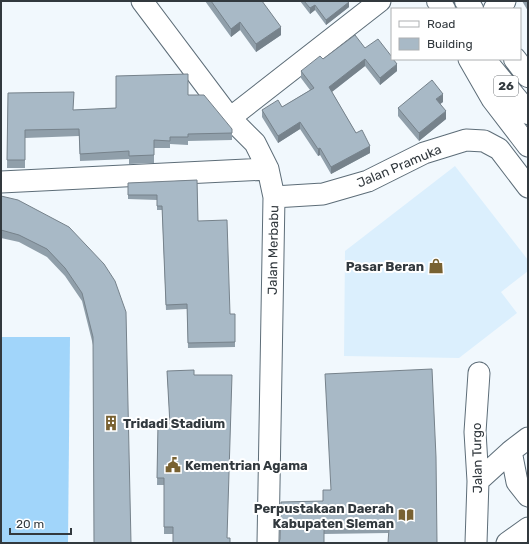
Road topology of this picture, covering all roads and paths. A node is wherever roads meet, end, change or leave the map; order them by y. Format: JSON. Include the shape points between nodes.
{"nodes":[{"id":1,"x":142,"y":1,"type":"edge"},
{"id":2,"x":380,"y":1,"type":"edge"},
{"id":3,"x":505,"y":1,"type":"edge"},
{"id":4,"x":495,"y":8,"type":"edge"},
{"id":5,"x":470,"y":60,"type":"edge"},
{"id":6,"x":485,"y":60,"type":"edge"},
{"id":7,"x":515,"y":60,"type":"edge"},
{"id":8,"x":528,"y":76,"type":"edge"},
{"id":9,"x":528,"y":113,"type":"edge"},
{"id":10,"x":230,"y":118,"type":"junction"},
{"id":11,"x":528,"y":146,"type":"edge"},
{"id":12,"x":268,"y":169,"type":"junction"},
{"id":13,"x":1,"y":182,"type":"edge"},
{"id":14,"x":528,"y":187,"type":"edge"},
{"id":15,"x":274,"y":197,"type":"junction"},
{"id":16,"x":479,"y":373,"type":"dead end"},
{"id":17,"x":528,"y":438,"type":"edge"},
{"id":18,"x":511,"y":451,"type":"junction"},
{"id":19,"x":478,"y":482,"type":"junction"},
{"id":20,"x":528,"y":496,"type":"edge"},
{"id":21,"x":528,"y":528,"type":"edge"},
{"id":22,"x":268,"y":543,"type":"edge"},
{"id":23,"x":476,"y":543,"type":"edge"},
{"id":24,"x":507,"y":543,"type":"edge"}],
"edges":[{"from":1,"to":10,"type":"street","name":"Jalan Merbabu"},
{"from":2,"to":10,"type":"street"},
{"from":3,"to":4,"type":"street"},
{"from":5,"to":11,"type":"street","via":[[492,99]]},
{"from":6,"to":9,"type":"highway","number":"26"},
{"from":7,"to":8,"type":"highway","number":"26"},
{"from":10,"to":12,"type":"street","name":"Jalan Merbabu","via":[[255,143]]},
{"from":12,"to":13,"type":"street"},
{"from":12,"to":15,"type":"street","name":"Jalan Merbabu"},
{"from":14,"to":15,"type":"street","name":"Jalan Pramuka","via":[[499,150],[484,141],[466,140],[424,153],[368,182],[323,194]]},
{"from":15,"to":22,"type":"street","name":"Jalan Merbabu"},
{"from":16,"to":19,"type":"street","name":"Jalan Turgo","via":[[475,432]]},
{"from":17,"to":18,"type":"street"},
{"from":18,"to":19,"type":"street"},
{"from":18,"to":20,"type":"street","via":[[517,482]]},
{"from":19,"to":23,"type":"street","name":"Jalan Turgo"},
{"from":21,"to":24,"type":"street"}]}
